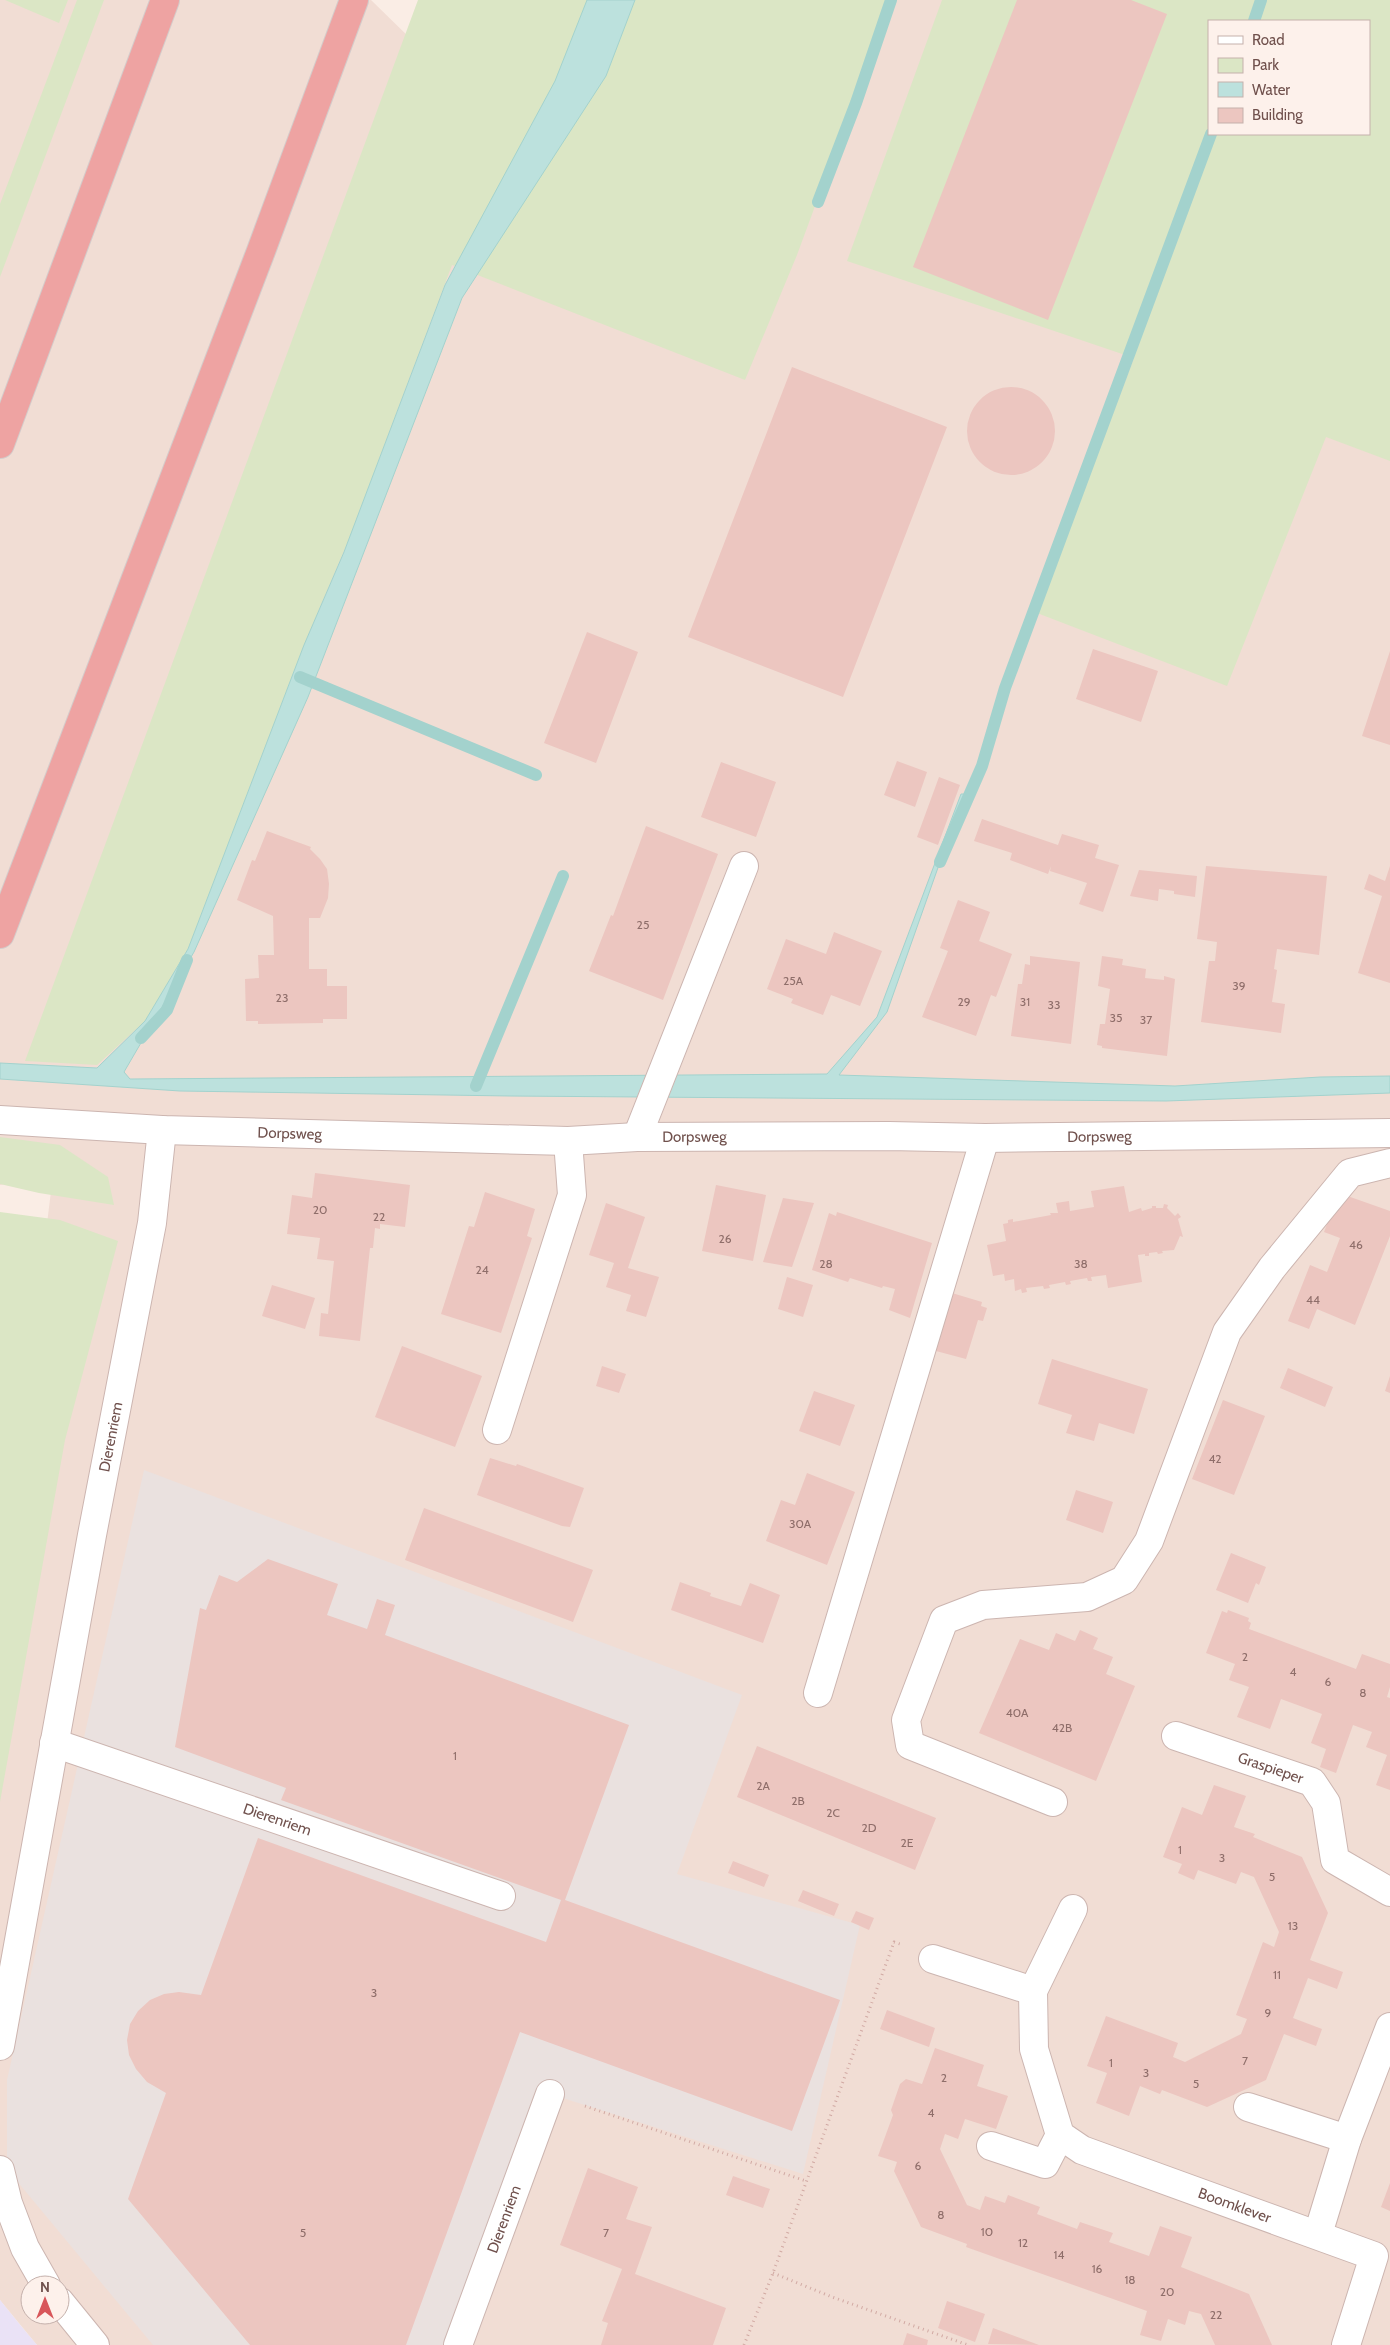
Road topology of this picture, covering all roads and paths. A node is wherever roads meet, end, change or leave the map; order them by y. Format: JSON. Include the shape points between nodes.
{"nodes":[{"id":1,"x":165,"y":0,"type":"edge"},
{"id":2,"x":354,"y":0,"type":"edge"},
{"id":3,"x":0,"y":444,"type":"edge"},
{"id":4,"x":744,"y":866,"type":"dead end"},
{"id":5,"x":0,"y":934,"type":"edge"},
{"id":6,"x":0,"y":1120,"type":"edge"},
{"id":7,"x":162,"y":1130,"type":"junction"},
{"id":8,"x":1390,"y":1133,"type":"edge"},
{"id":9,"x":637,"y":1137,"type":"junction"},
{"id":10,"x":985,"y":1138,"type":"junction"},
{"id":11,"x":568,"y":1141,"type":"junction"},
{"id":12,"x":1390,"y":1163,"type":"edge"},
{"id":13,"x":497,"y":1430,"type":"dead end"},
{"id":14,"x":818,"y":1692,"type":"dead end"},
{"id":15,"x":1176,"y":1736,"type":"dead end"},
{"id":16,"x":54,"y":1743,"type":"junction"},
{"id":17,"x":1053,"y":1802,"type":"dead end"},
{"id":18,"x":1390,"y":1892,"type":"edge"},
{"id":19,"x":501,"y":1896,"type":"dead end"},
{"id":20,"x":1073,"y":1909,"type":"dead end"},
{"id":21,"x":933,"y":1959,"type":"joint"},
{"id":22,"x":1033,"y":1991,"type":"junction"},
{"id":23,"x":1390,"y":2027,"type":"edge"},
{"id":24,"x":0,"y":2046,"type":"edge"},
{"id":25,"x":550,"y":2094,"type":"joint"},
{"id":26,"x":1248,"y":2107,"type":"dead end"},
{"id":27,"x":1060,"y":2135,"type":"junction"},
{"id":28,"x":1347,"y":2139,"type":"junction"},
{"id":29,"x":991,"y":2146,"type":"dead end"},
{"id":30,"x":0,"y":2170,"type":"edge"},
{"id":31,"x":806,"y":2181,"type":"junction"},
{"id":32,"x":1318,"y":2234,"type":"junction"},
{"id":33,"x":773,"y":2273,"type":"junction"},
{"id":34,"x":40,"y":2275,"type":"edge"},
{"id":35,"x":70,"y":2314,"type":"edge"},
{"id":36,"x":95,"y":2345,"type":"edge"},
{"id":37,"x":458,"y":2345,"type":"edge"},
{"id":38,"x":744,"y":2345,"type":"edge"},
{"id":39,"x":968,"y":2345,"type":"edge"},
{"id":40,"x":1346,"y":2345,"type":"edge"}],
"edges":[{"from":1,"to":3,"type":"highway"},
{"from":2,"to":5,"type":"highway"},
{"from":4,"to":9,"type":"street"},
{"from":6,"to":7,"type":"street","name":"Dorpsweg"},
{"from":7,"to":11,"type":"street","name":"Dorpsweg"},
{"from":7,"to":16,"type":"street","name":"Dierenriem","via":[[152,1224]]},
{"from":8,"to":10,"type":"street","name":"Dorpsweg"},
{"from":9,"to":10,"type":"street","name":"Dorpsweg"},
{"from":9,"to":11,"type":"street","name":"Dorpsweg"},
{"from":10,"to":14,"type":"street"},
{"from":11,"to":13,"type":"street","via":[[572,1195]]},
{"from":12,"to":17,"type":"street","via":[[1350,1173],[1272,1268],[1227,1332],[1149,1541],[1124,1580],[1087,1597],[983,1605],[944,1620],[906,1720],[910,1745]]},
{"from":15,"to":18,"type":"street","name":"Graspieper","via":[[1312,1782],[1326,1803],[1335,1860]]},
{"from":16,"to":19,"type":"street","name":"Dierenriem"},
{"from":16,"to":24,"type":"street","name":"Dierenriem"},
{"from":20,"to":22,"type":"street"},
{"from":21,"to":22,"type":"street"},
{"from":21,"to":31,"type":"path","via":[[894,1942]]},
{"from":22,"to":27,"type":"street","via":[[1034,2049]]},
{"from":23,"to":28,"type":"street"},
{"from":25,"to":31,"type":"path"},
{"from":25,"to":37,"type":"street","name":"Dierenriem"},
{"from":26,"to":28,"type":"street"},
{"from":27,"to":29,"type":"street","via":[[1045,2164]]},
{"from":27,"to":32,"type":"street","name":"Boomklever","via":[[1082,2150]]},
{"from":28,"to":32,"type":"street"},
{"from":30,"to":34,"type":"street","via":[[25,2248]]},
{"from":31,"to":33,"type":"path"},
{"from":32,"to":40,"type":"street","name":"Boomklever","via":[[1374,2256]]},
{"from":33,"to":38,"type":"path"},
{"from":33,"to":39,"type":"path"},
{"from":35,"to":36,"type":"street"}]}
